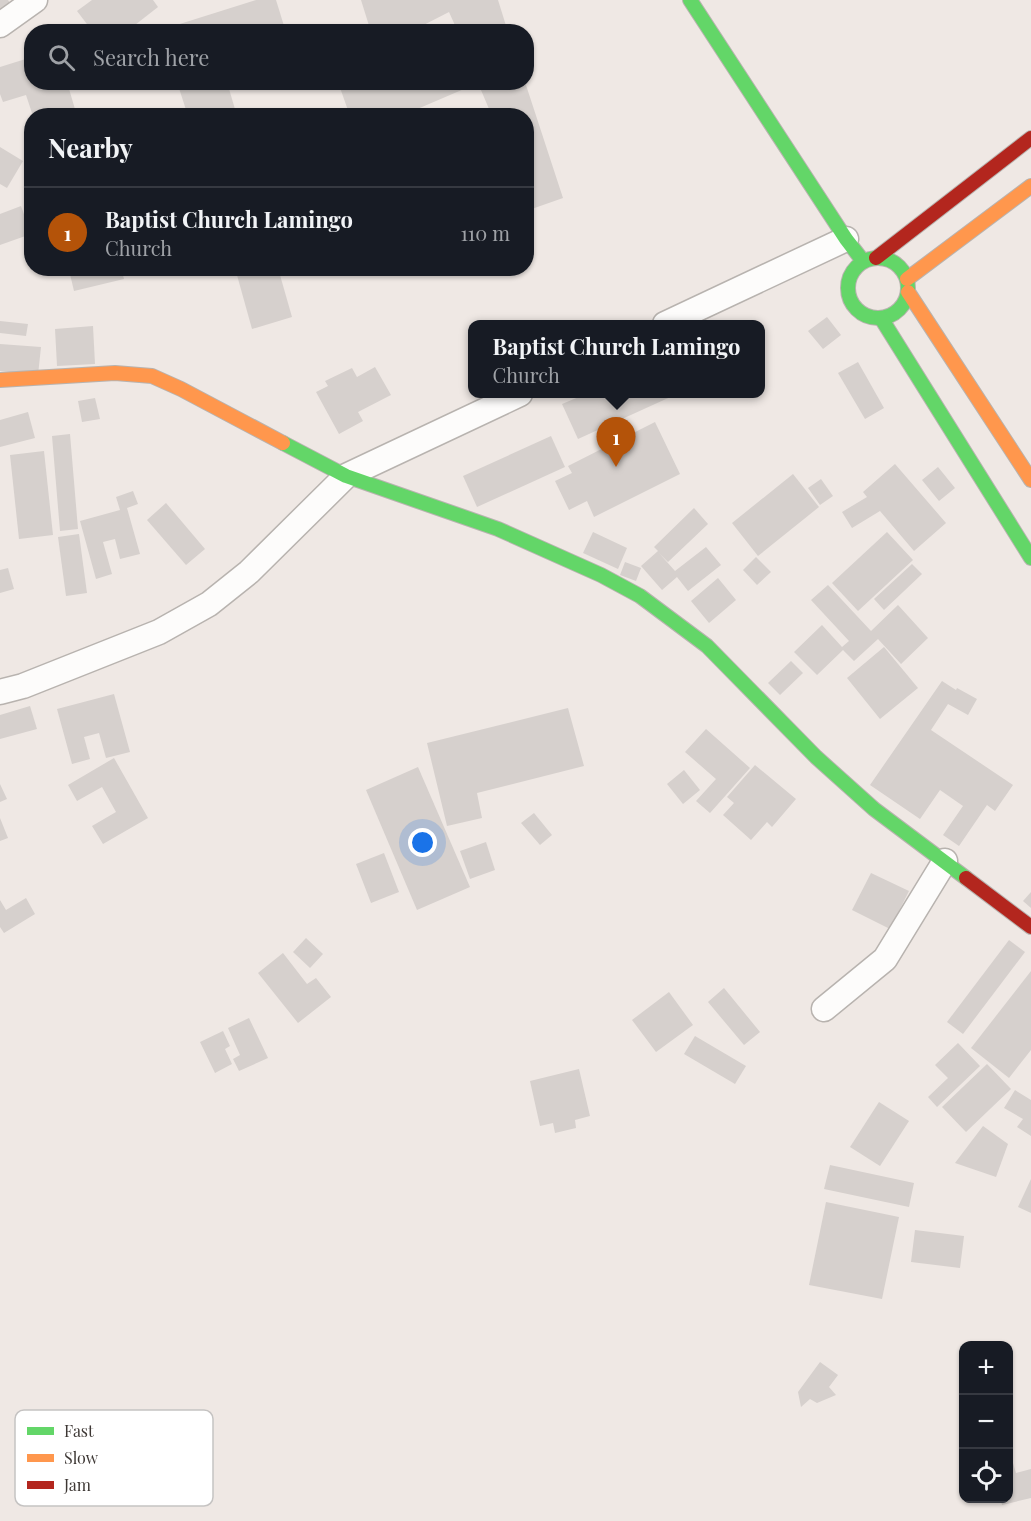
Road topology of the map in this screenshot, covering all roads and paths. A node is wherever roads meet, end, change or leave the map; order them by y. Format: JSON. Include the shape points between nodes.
{"nodes":[{"id":1,"x":35,"y":0,"type":"edge"},
{"id":2,"x":690,"y":0,"type":"edge"},
{"id":3,"x":0,"y":25,"type":"edge"},
{"id":4,"x":1031,"y":138,"type":"edge"},
{"id":5,"x":1031,"y":186,"type":"edge"},
{"id":6,"x":846,"y":239,"type":"junction"},
{"id":7,"x":870,"y":259,"type":"junction"},
{"id":8,"x":908,"y":285,"type":"junction"},
{"id":9,"x":881,"y":318,"type":"junction"},
{"id":10,"x":674,"y":320,"type":"edge"},
{"id":11,"x":0,"y":380,"type":"edge"},
{"id":12,"x":510,"y":398,"type":"edge"},
{"id":13,"x":346,"y":476,"type":"junction"},
{"id":14,"x":1031,"y":480,"type":"edge"},
{"id":15,"x":1031,"y":558,"type":"edge"},
{"id":16,"x":0,"y":692,"type":"edge"},
{"id":17,"x":945,"y":861,"type":"junction"},
{"id":18,"x":1031,"y":927,"type":"edge"},
{"id":19,"x":824,"y":1009,"type":"dead end"}],
"edges":[{"from":1,"to":3,"type":"street"},
{"from":2,"to":6,"type":"street"},
{"from":4,"to":7,"type":"street"},
{"from":5,"to":8,"type":"street"},
{"from":6,"to":7,"type":"street"},
{"from":6,"to":10,"type":"street"},
{"from":7,"to":8,"type":"street","via":[[890,259],[900,267]]},
{"from":7,"to":9,"type":"street","via":[[854,270],[849,296],[867,316]]},
{"from":8,"to":9,"type":"street","via":[[903,304],[893,314]]},
{"from":8,"to":14,"type":"street"},
{"from":9,"to":15,"type":"street"},
{"from":11,"to":13,"type":"street","via":[[115,373],[152,376]]},
{"from":12,"to":13,"type":"street"},
{"from":13,"to":16,"type":"street","via":[[249,572],[209,604],[159,632]]},
{"from":13,"to":17,"type":"street","via":[[498,529],[601,574],[640,596],[707,646],[816,757],[874,809]]},
{"from":17,"to":18,"type":"street"},
{"from":17,"to":19,"type":"street","via":[[885,959]]}]}
